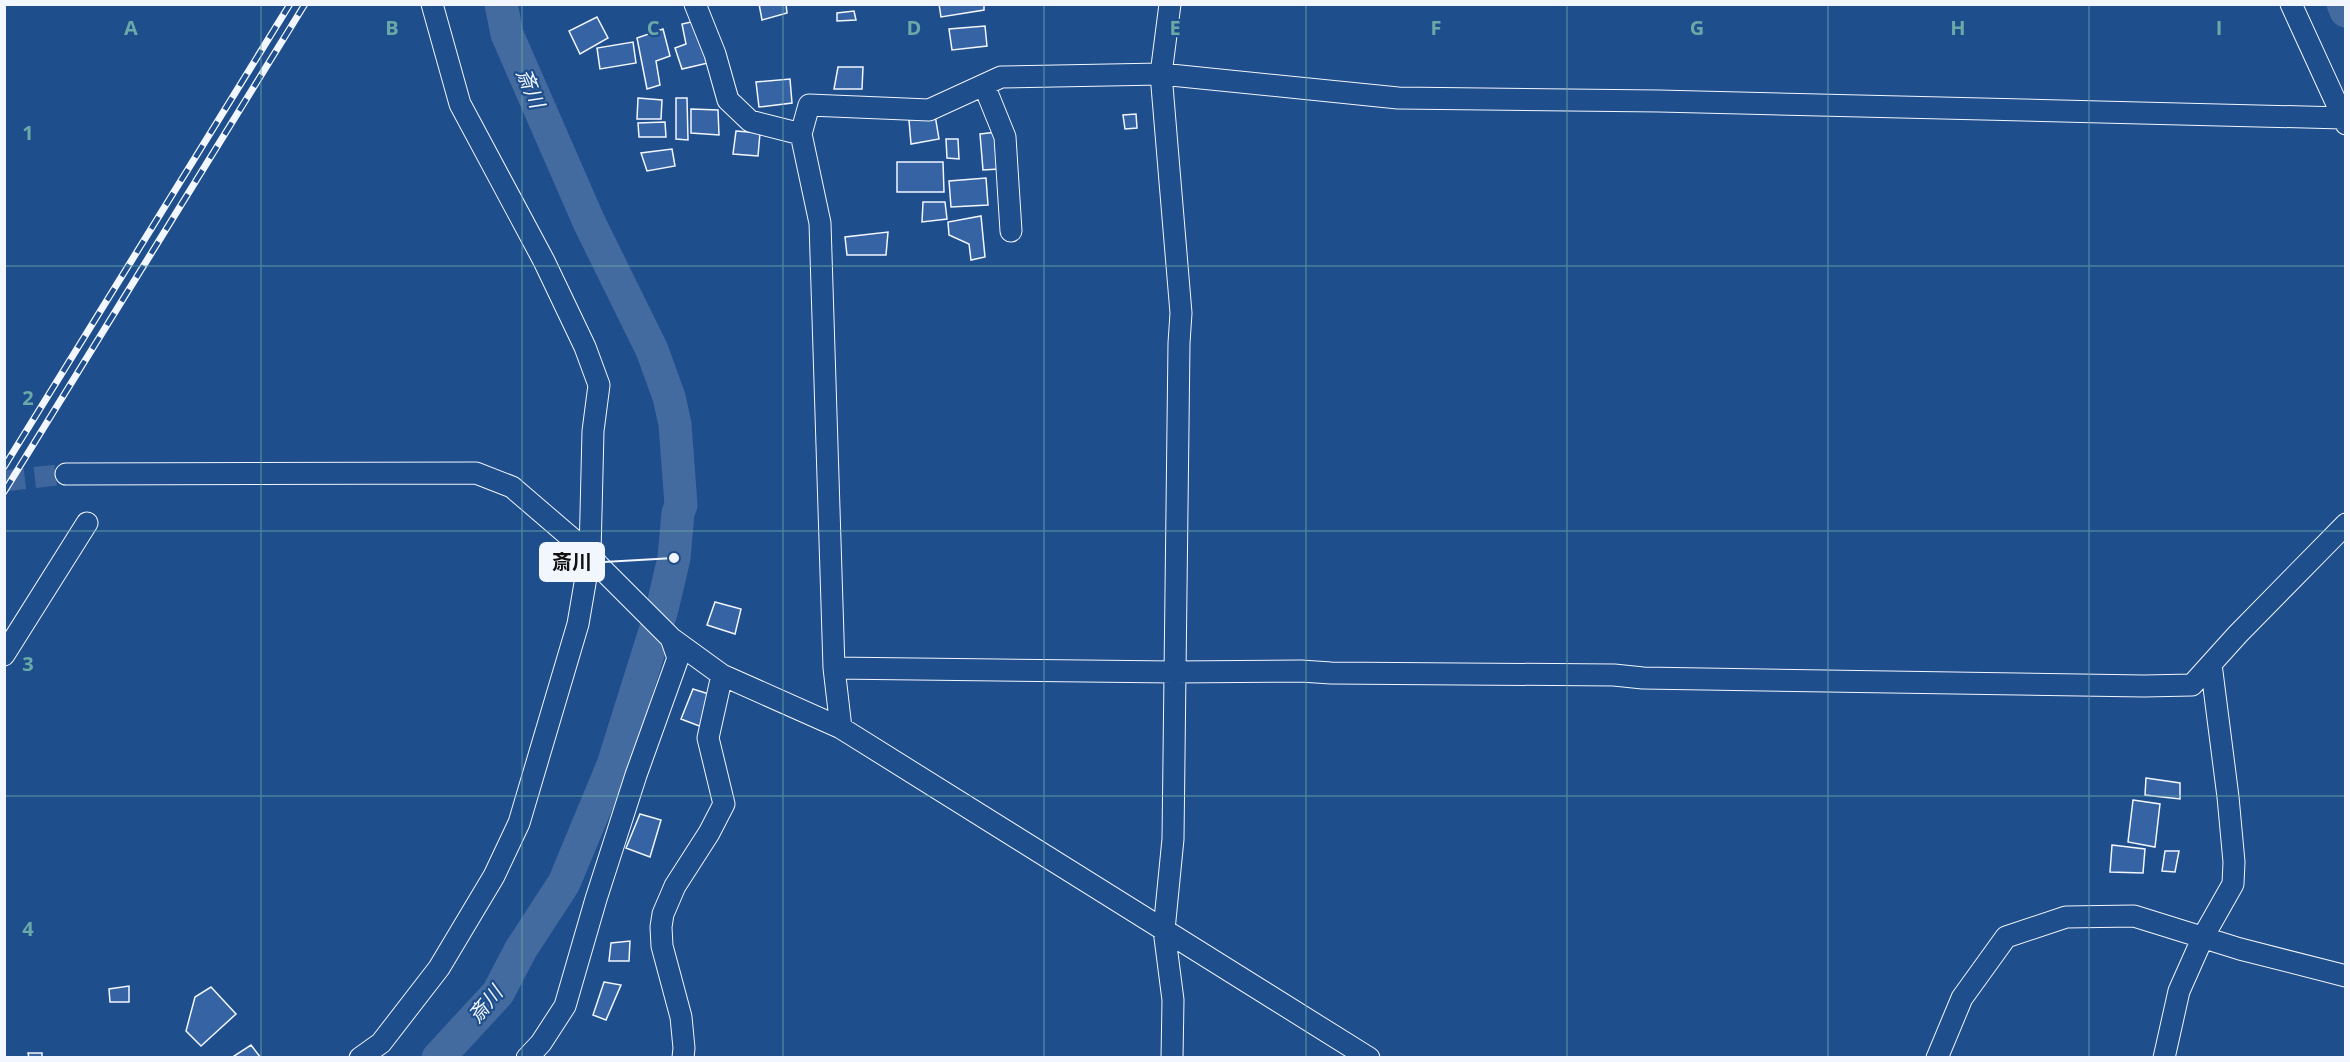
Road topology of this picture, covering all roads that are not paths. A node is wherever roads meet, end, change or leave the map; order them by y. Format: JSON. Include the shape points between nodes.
{"nodes":[{"id":1,"x":432,"y":4,"type":"edge"},
{"id":2,"x":695,"y":4,"type":"edge"},
{"id":3,"x":1170,"y":4,"type":"edge"},
{"id":4,"x":2291,"y":4,"type":"edge"},
{"id":5,"x":1161,"y":74,"type":"junction"},
{"id":6,"x":984,"y":85,"type":"junction"},
{"id":7,"x":2344,"y":121,"type":"edge"},
{"id":8,"x":801,"y":134,"type":"junction"},
{"id":9,"x":1011,"y":231,"type":"dead end"},
{"id":10,"x":66,"y":474,"type":"tunnel mouth"},
{"id":11,"x":87,"y":523,"type":"dead end"},
{"id":12,"x":2346,"y":524,"type":"edge"},
{"id":13,"x":594,"y":559,"type":"junction"},
{"id":14,"x":671,"y":638,"type":"junction"},
{"id":15,"x":4,"y":656,"type":"edge"},
{"id":16,"x":2211,"y":664,"type":"junction"},
{"id":17,"x":834,"y":668,"type":"junction"},
{"id":18,"x":1174,"y":672,"type":"junction"},
{"id":19,"x":722,"y":675,"type":"junction"},
{"id":20,"x":841,"y":728,"type":"junction"},
{"id":21,"x":1164,"y":930,"type":"junction"},
{"id":22,"x":2203,"y":937,"type":"junction"},
{"id":23,"x":2346,"y":976,"type":"edge"},
{"id":24,"x":360,"y":1058,"type":"edge"},
{"id":25,"x":527,"y":1058,"type":"edge"},
{"id":26,"x":683,"y":1058,"type":"edge"},
{"id":27,"x":1172,"y":1058,"type":"edge"},
{"id":28,"x":1369,"y":1058,"type":"edge"},
{"id":29,"x":1937,"y":1058,"type":"edge"},
{"id":30,"x":2164,"y":1058,"type":"edge"}],
"edges":[{"from":1,"to":13,"type":"street","via":[[460,104],[544,261],[599,385],[593,431]]},
{"from":2,"to":8,"type":"street","via":[[729,100],[750,121]]},
{"from":3,"to":5,"type":"street"},
{"from":4,"to":7,"type":"street"},
{"from":5,"to":6,"type":"street","via":[[1001,77]]},
{"from":5,"to":7,"type":"street","via":[[1398,98],[1659,101]]},
{"from":5,"to":18,"type":"street","via":[[1181,313]]},
{"from":6,"to":8,"type":"street","via":[[929,110],[809,105]]},
{"from":6,"to":9,"type":"street","via":[[1005,137]]},
{"from":8,"to":17,"type":"street","via":[[820,223]]},
{"from":10,"to":13,"type":"street","via":[[476,473],[512,487]]},
{"from":11,"to":15,"type":"street"},
{"from":12,"to":16,"type":"street"},
{"from":13,"to":14,"type":"street"},
{"from":13,"to":24,"type":"street","via":[[519,823],[494,876],[439,968],[381,1043]]},
{"from":14,"to":19,"type":"street"},
{"from":14,"to":25,"type":"street","via":[[678,658],[636,775],[565,1006]]},
{"from":16,"to":18,"type":"street","via":[[2192,685],[2144,687],[1614,675]]},
{"from":16,"to":22,"type":"street","via":[[2234,862],[2233,884]]},
{"from":17,"to":18,"type":"street"},
{"from":17,"to":20,"type":"street"},
{"from":18,"to":21,"type":"street","via":[[1173,839]]},
{"from":19,"to":20,"type":"street"},
{"from":19,"to":26,"type":"street","via":[[708,738],[724,804],[675,886],[661,927],[662,946],[681,1017]]},
{"from":20,"to":21,"type":"street"},
{"from":21,"to":27,"type":"street","via":[[1173,1000]]},
{"from":21,"to":28,"type":"street"},
{"from":22,"to":23,"type":"street"},
{"from":22,"to":29,"type":"street","via":[[2134,916],[2066,917],[2006,937],[1962,998]]},
{"from":22,"to":30,"type":"street","via":[[2179,991]]}]}
